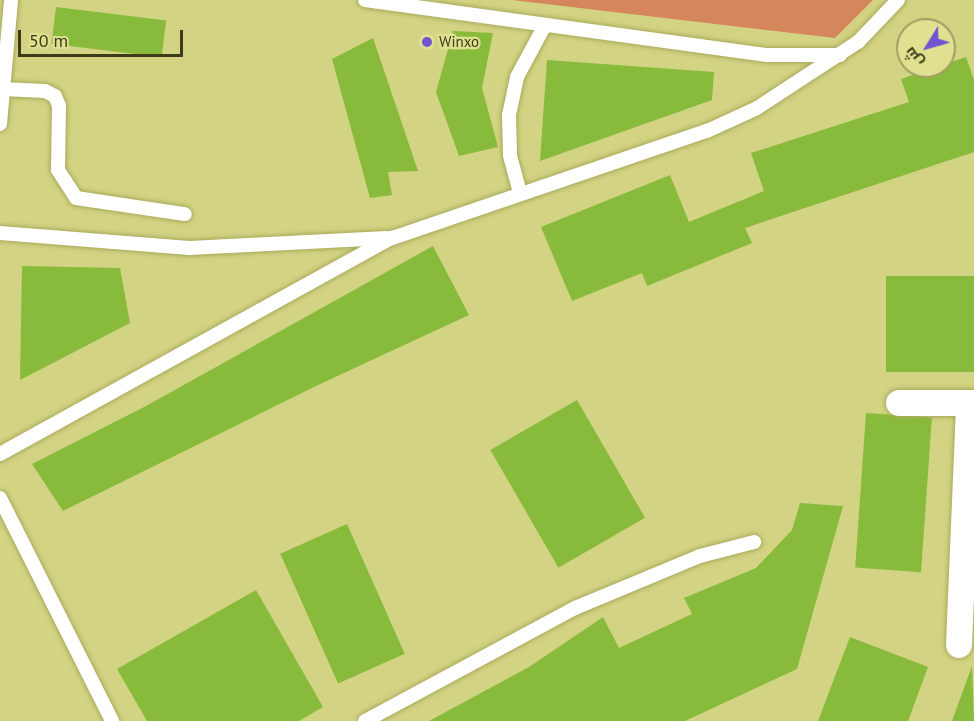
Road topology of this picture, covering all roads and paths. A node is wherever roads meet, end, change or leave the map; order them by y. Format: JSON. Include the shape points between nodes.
{"nodes":[{"id":1,"x":11,"y":0,"type":"edge"},
{"id":2,"x":365,"y":0,"type":"edge"},
{"id":3,"x":898,"y":0,"type":"edge"},
{"id":4,"x":545,"y":25,"type":"junction"},
{"id":5,"x":840,"y":55,"type":"junction"},
{"id":6,"x":3,"y":89,"type":"junction"},
{"id":7,"x":0,"y":124,"type":"edge"},
{"id":8,"x":520,"y":193,"type":"junction"},
{"id":9,"x":185,"y":214,"type":"dead end"},
{"id":10,"x":0,"y":233,"type":"edge"},
{"id":11,"x":392,"y":238,"type":"junction"},
{"id":12,"x":899,"y":403,"type":"dead end"},
{"id":13,"x":972,"y":403,"type":"edge"},
{"id":14,"x":0,"y":454,"type":"edge"},
{"id":15,"x":0,"y":498,"type":"edge"},
{"id":16,"x":754,"y":542,"type":"dead end"},
{"id":17,"x":958,"y":645,"type":"dead end"},
{"id":18,"x":112,"y":721,"type":"edge"},
{"id":19,"x":365,"y":721,"type":"edge"}],
"edges":[{"from":1,"to":6,"type":"lane"},
{"from":2,"to":4,"type":"lane"},
{"from":3,"to":5,"type":"lane","via":[[875,27]]},
{"from":4,"to":5,"type":"lane","via":[[767,55]]},
{"from":4,"to":8,"type":"lane","via":[[517,76],[508,116],[510,155]]},
{"from":5,"to":8,"type":"lane","via":[[757,108],[706,131]]},
{"from":6,"to":7,"type":"lane"},
{"from":6,"to":9,"type":"lane","via":[[45,91],[55,96],[59,106],[58,170],[76,198]]},
{"from":8,"to":11,"type":"lane"},
{"from":10,"to":11,"type":"lane","via":[[189,248]]},
{"from":11,"to":14,"type":"lane"},
{"from":12,"to":13,"type":"street"},
{"from":13,"to":17,"type":"street"},
{"from":15,"to":18,"type":"lane"},
{"from":16,"to":19,"type":"lane","via":[[700,556],[575,608]]}]}
